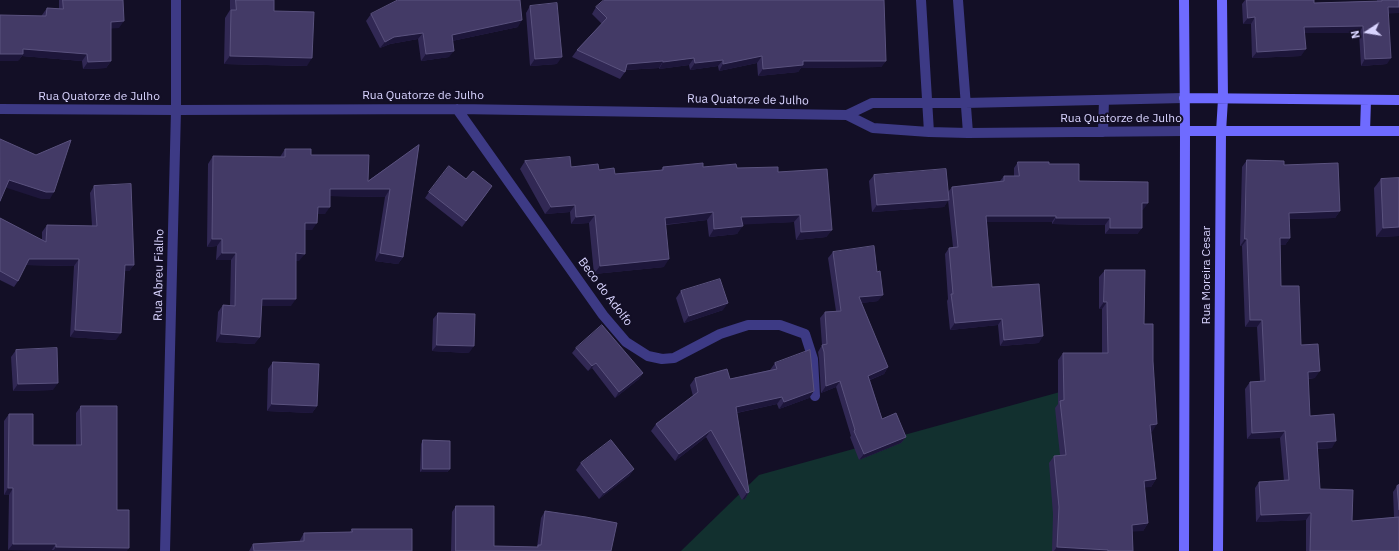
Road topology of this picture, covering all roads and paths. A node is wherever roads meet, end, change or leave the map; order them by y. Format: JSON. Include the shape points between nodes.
{"nodes":[{"id":1,"x":176,"y":0,"type":"edge"},
{"id":2,"x":922,"y":0,"type":"edge"},
{"id":3,"x":958,"y":0,"type":"edge"},
{"id":4,"x":1184,"y":0,"type":"edge"},
{"id":5,"x":1222,"y":0,"type":"edge"},
{"id":6,"x":1184,"y":98,"type":"junction"},
{"id":7,"x":1223,"y":99,"type":"junction"},
{"id":8,"x":1104,"y":100,"type":"junction"},
{"id":9,"x":1366,"y":100,"type":"junction"},
{"id":10,"x":1399,"y":100,"type":"edge"},
{"id":11,"x":928,"y":103,"type":"junction"},
{"id":12,"x":965,"y":103,"type":"junction"},
{"id":13,"x":0,"y":109,"type":"edge"},
{"id":14,"x":457,"y":109,"type":"junction"},
{"id":15,"x":176,"y":110,"type":"junction"},
{"id":16,"x":847,"y":115,"type":"junction"},
{"id":17,"x":1185,"y":131,"type":"junction"},
{"id":18,"x":1365,"y":131,"type":"junction"},
{"id":19,"x":1399,"y":131,"type":"edge"},
{"id":20,"x":929,"y":132,"type":"junction"},
{"id":21,"x":1103,"y":132,"type":"junction"},
{"id":22,"x":1221,"y":132,"type":"junction"},
{"id":23,"x":968,"y":133,"type":"junction"},
{"id":24,"x":815,"y":396,"type":"edge"},
{"id":25,"x":165,"y":551,"type":"edge"},
{"id":26,"x":1184,"y":551,"type":"edge"},
{"id":27,"x":1218,"y":551,"type":"edge"}],
"edges":[{"from":1,"to":15,"type":"street","name":"Rua Abreu Fialho"},
{"from":2,"to":11,"type":"street"},
{"from":3,"to":12,"type":"street"},
{"from":4,"to":6,"type":"street","name":"Rua Moreira Cesar"},
{"from":5,"to":7,"type":"street","name":"Rua Moreira Cesar"},
{"from":6,"to":7,"type":"street","name":"Rua Quatorze de Julho"},
{"from":6,"to":8,"type":"street","name":"Rua Quatorze de Julho"},
{"from":6,"to":17,"type":"street","name":"Rua Moreira Cesar"},
{"from":7,"to":9,"type":"street","name":"Rua Quatorze de Julho"},
{"from":7,"to":22,"type":"street","name":"Rua Moreira Cesar"},
{"from":8,"to":12,"type":"street","name":"Rua Quatorze de Julho"},
{"from":8,"to":21,"type":"street"},
{"from":9,"to":10,"type":"street","name":"Rua Quatorze de Julho"},
{"from":9,"to":18,"type":"street"},
{"from":11,"to":12,"type":"street","name":"Rua Quatorze de Julho"},
{"from":11,"to":16,"type":"street","name":"Rua Quatorze de Julho","via":[[872,103]]},
{"from":11,"to":20,"type":"street"},
{"from":12,"to":23,"type":"street"},
{"from":13,"to":15,"type":"street","name":"Rua Quatorze de Julho"},
{"from":14,"to":15,"type":"street","name":"Rua Quatorze de Julho"},
{"from":14,"to":16,"type":"street","name":"Rua Quatorze de Julho"},
{"from":14,"to":24,"type":"street","name":"Beco do Adolfo","via":[[626,342],[648,356],[674,358],[720,334],[741,327],[780,325],[805,334],[813,359]]},
{"from":15,"to":25,"type":"street","name":"Rua Abreu Fialho"},
{"from":16,"to":20,"type":"street","name":"Rua Quatorze de Julho","via":[[873,128]]},
{"from":17,"to":21,"type":"street","name":"Rua Quatorze de Julho"},
{"from":17,"to":22,"type":"street","name":"Rua Quatorze de Julho"},
{"from":17,"to":26,"type":"street","name":"Rua Moreira Cesar"},
{"from":18,"to":19,"type":"street","name":"Rua Quatorze de Julho"},
{"from":18,"to":22,"type":"street","name":"Rua Quatorze de Julho"},
{"from":20,"to":23,"type":"street","name":"Rua Quatorze de Julho"},
{"from":21,"to":23,"type":"street","name":"Rua Quatorze de Julho"},
{"from":22,"to":27,"type":"street","name":"Rua Moreira Cesar"}]}
